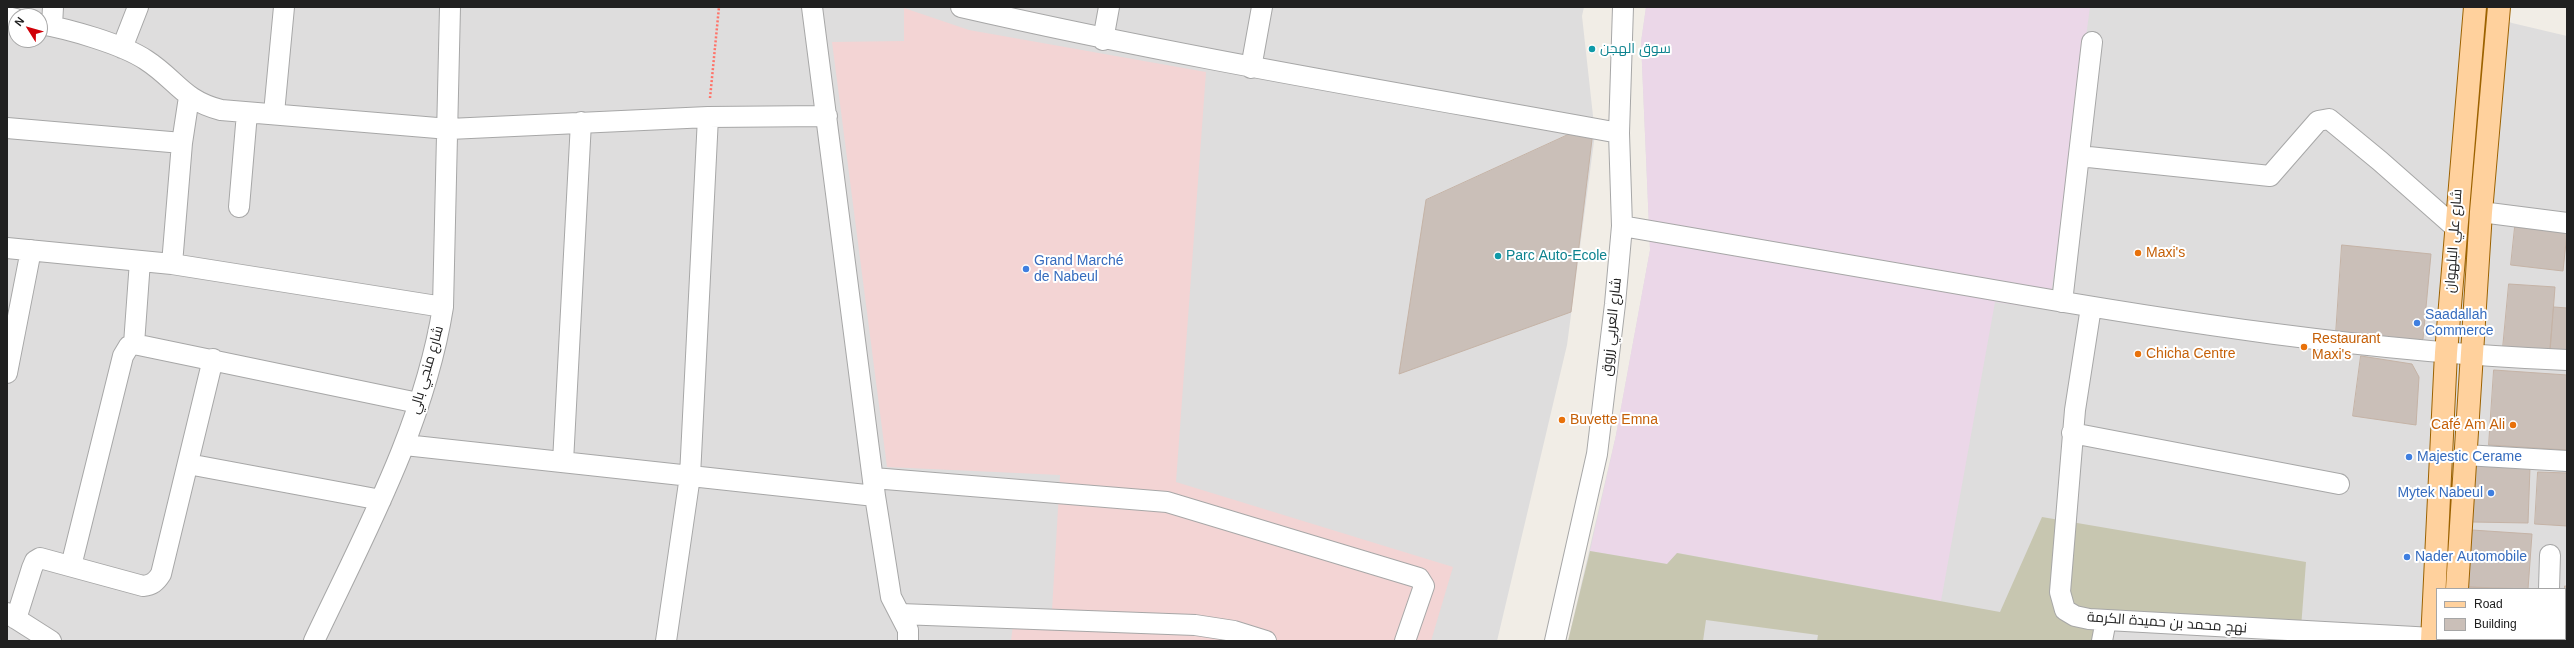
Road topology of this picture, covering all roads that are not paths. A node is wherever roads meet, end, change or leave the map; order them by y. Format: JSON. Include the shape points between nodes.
{"nodes":[{"id":1,"x":138,"y":7,"type":"edge"},
{"id":2,"x":284,"y":7,"type":"edge"},
{"id":3,"x":450,"y":7,"type":"edge"},
{"id":4,"x":812,"y":7,"type":"edge"},
{"id":5,"x":961,"y":7,"type":"edge"},
{"id":6,"x":1109,"y":7,"type":"edge"},
{"id":7,"x":1262,"y":7,"type":"edge"},
{"id":8,"x":1623,"y":7,"type":"edge"},
{"id":9,"x":2475,"y":8,"type":"edge"},
{"id":10,"x":2498,"y":11,"type":"edge"},
{"id":11,"x":48,"y":19,"type":"edge"},
{"id":12,"x":1103,"y":40,"type":"junction"},
{"id":13,"x":2092,"y":42,"type":"dead end"},
{"id":14,"x":122,"y":48,"type":"junction"},
{"id":15,"x":1251,"y":68,"type":"junction"},
{"id":16,"x":188,"y":97,"type":"junction"},
{"id":17,"x":247,"y":113,"type":"junction"},
{"id":18,"x":274,"y":113,"type":"junction"},
{"id":19,"x":827,"y":116,"type":"junction"},
{"id":20,"x":708,"y":117,"type":"junction"},
{"id":21,"x":581,"y":122,"type":"junction"},
{"id":22,"x":7,"y":128,"type":"edge"},
{"id":23,"x":449,"y":129,"type":"junction"},
{"id":24,"x":1619,"y":133,"type":"junction"},
{"id":25,"x":182,"y":143,"type":"junction"},
{"id":26,"x":2079,"y":156,"type":"junction"},
{"id":27,"x":239,"y":207,"type":"dead end"},
{"id":28,"x":2481,"y":212,"type":"junction"},
{"id":29,"x":2567,"y":223,"type":"edge"},
{"id":30,"x":1622,"y":226,"type":"junction"},
{"id":31,"x":2456,"y":228,"type":"junction"},
{"id":32,"x":7,"y":248,"type":"edge"},
{"id":33,"x":31,"y":250,"type":"junction"},
{"id":34,"x":140,"y":261,"type":"junction"},
{"id":35,"x":172,"y":264,"type":"junction"},
{"id":36,"x":2062,"y":302,"type":"junction"},
{"id":37,"x":443,"y":307,"type":"junction"},
{"id":38,"x":2091,"y":307,"type":"junction"},
{"id":39,"x":134,"y":344,"type":"junction"},
{"id":40,"x":2446,"y":352,"type":"junction"},
{"id":41,"x":2471,"y":356,"type":"junction"},
{"id":42,"x":213,"y":359,"type":"junction"},
{"id":43,"x":2567,"y":360,"type":"edge"},
{"id":44,"x":7,"y":373,"type":"edge"},
{"id":45,"x":418,"y":403,"type":"junction"},
{"id":46,"x":2072,"y":433,"type":"junction"},
{"id":47,"x":405,"y":445,"type":"junction"},
{"id":48,"x":2465,"y":455,"type":"junction"},
{"id":49,"x":2567,"y":461,"type":"edge"},
{"id":50,"x":563,"y":462,"type":"junction"},
{"id":51,"x":188,"y":464,"type":"junction"},
{"id":52,"x":690,"y":476,"type":"junction"},
{"id":53,"x":2339,"y":484,"type":"dead end"},
{"id":54,"x":874,"y":487,"type":"junction"},
{"id":55,"x":381,"y":500,"type":"junction"},
{"id":56,"x":2550,"y":555,"type":"dead end"},
{"id":57,"x":71,"y":566,"type":"junction"},
{"id":58,"x":2457,"y":588,"type":"edge"},
{"id":59,"x":2548,"y":588,"type":"edge"},
{"id":60,"x":900,"y":614,"type":"junction"},
{"id":61,"x":11,"y":616,"type":"edge"},
{"id":62,"x":2106,"y":620,"type":"junction"},
{"id":63,"x":41,"y":638,"type":"edge"},
{"id":64,"x":2433,"y":639,"type":"edge"},
{"id":65,"x":314,"y":641,"type":"edge"},
{"id":66,"x":666,"y":641,"type":"edge"},
{"id":67,"x":908,"y":641,"type":"edge"},
{"id":68,"x":1266,"y":641,"type":"edge"},
{"id":69,"x":1406,"y":641,"type":"edge"},
{"id":70,"x":1555,"y":641,"type":"edge"},
{"id":71,"x":2102,"y":641,"type":"edge"}],
"edges":[{"from":1,"to":14,"type":"street"},
{"from":2,"to":18,"type":"street"},
{"from":3,"to":23,"type":"street","name":"شارع منجي بالي"},
{"from":4,"to":19,"type":"street"},
{"from":5,"to":12,"type":"street"},
{"from":6,"to":12,"type":"street"},
{"from":7,"to":15,"type":"street"},
{"from":8,"to":24,"type":"street","name":"شارع العربي زروق"},
{"from":9,"to":31,"type":"main road","name":"شارع علي البلهوان"},
{"from":10,"to":28,"type":"main road","name":"شارع علي البلهوان"},
{"from":11,"to":14,"type":"street"},
{"from":12,"to":15,"type":"street"},
{"from":13,"to":26,"type":"street"},
{"from":14,"to":16,"type":"street","via":[[146,60]]},
{"from":15,"to":24,"type":"street"},
{"from":16,"to":17,"type":"street","via":[[205,106]]},
{"from":16,"to":25,"type":"street"},
{"from":17,"to":18,"type":"street"},
{"from":17,"to":27,"type":"street"},
{"from":18,"to":23,"type":"street"},
{"from":19,"to":20,"type":"street"},
{"from":19,"to":54,"type":"street"},
{"from":20,"to":21,"type":"street"},
{"from":20,"to":52,"type":"street"},
{"from":21,"to":23,"type":"street"},
{"from":21,"to":50,"type":"street"},
{"from":22,"to":25,"type":"street"},
{"from":23,"to":37,"type":"street","name":"شارع منجي بالي"},
{"from":24,"to":30,"type":"street","name":"شارع العربي زروق"},
{"from":25,"to":35,"type":"street"},
{"from":26,"to":31,"type":"street","via":[[2270,176],[2318,121],[2328,119]]},
{"from":26,"to":36,"type":"street"},
{"from":28,"to":29,"type":"street"},
{"from":28,"to":41,"type":"main road","name":"شارع علي البلهوان"},
{"from":30,"to":36,"type":"street"},
{"from":30,"to":70,"type":"street","name":"شارع العربي زروق","via":[[1614,320],[1597,454]]},
{"from":31,"to":40,"type":"main road","name":"شارع علي البلهوان"},
{"from":32,"to":33,"type":"street"},
{"from":33,"to":34,"type":"street"},
{"from":33,"to":44,"type":"street"},
{"from":34,"to":35,"type":"street"},
{"from":34,"to":39,"type":"street"},
{"from":35,"to":37,"type":"street"},
{"from":36,"to":38,"type":"street"},
{"from":37,"to":45,"type":"street","name":"شارع منجي بالي","via":[[433,359]]},
{"from":38,"to":40,"type":"street","via":[[2288,337]]},
{"from":38,"to":46,"type":"street","name":"نهج محمد بن حميدة الكرمة"},
{"from":39,"to":42,"type":"street"},
{"from":39,"to":57,"type":"street","via":[[129,346],[123,356]]},
{"from":40,"to":41,"type":"street"},
{"from":40,"to":64,"type":"main road","name":"شارع علي البلهوان"},
{"from":41,"to":43,"type":"street"},
{"from":41,"to":48,"type":"main road","name":"شارع علي البلهوان"},
{"from":42,"to":45,"type":"street"},
{"from":42,"to":51,"type":"street"},
{"from":45,"to":47,"type":"street","name":"شارع منجي بالي"},
{"from":46,"to":53,"type":"street"},
{"from":46,"to":62,"type":"street","name":"نهج محمد بن حميدة الكرمة","via":[[2060,592],[2065,610],[2089,619]]},
{"from":47,"to":50,"type":"street"},
{"from":47,"to":55,"type":"street","name":"شارع منجي بالي"},
{"from":48,"to":49,"type":"street"},
{"from":48,"to":58,"type":"main road","name":"شارع علي البلهوان"},
{"from":50,"to":52,"type":"street"},
{"from":51,"to":55,"type":"street"},
{"from":51,"to":57,"type":"street","via":[[161,574],[156,581],[150,586],[142,586]]},
{"from":52,"to":54,"type":"street"},
{"from":52,"to":66,"type":"street"},
{"from":54,"to":60,"type":"street","via":[[891,597]]},
{"from":54,"to":69,"type":"street","via":[[1167,502],[1419,578],[1424,586]]},
{"from":55,"to":65,"type":"street","name":"شارع منجي بالي"},
{"from":56,"to":59,"type":"street"},
{"from":57,"to":61,"type":"street","via":[[45,558],[35,561]]},
{"from":60,"to":67,"type":"street","via":[[908,630]]},
{"from":60,"to":68,"type":"street","via":[[1195,625],[1234,631]]},
{"from":61,"to":63,"type":"street"},
{"from":62,"to":64,"type":"street","name":"نهج محمد بن حميدة الكرمة"},
{"from":62,"to":71,"type":"street"}]}
